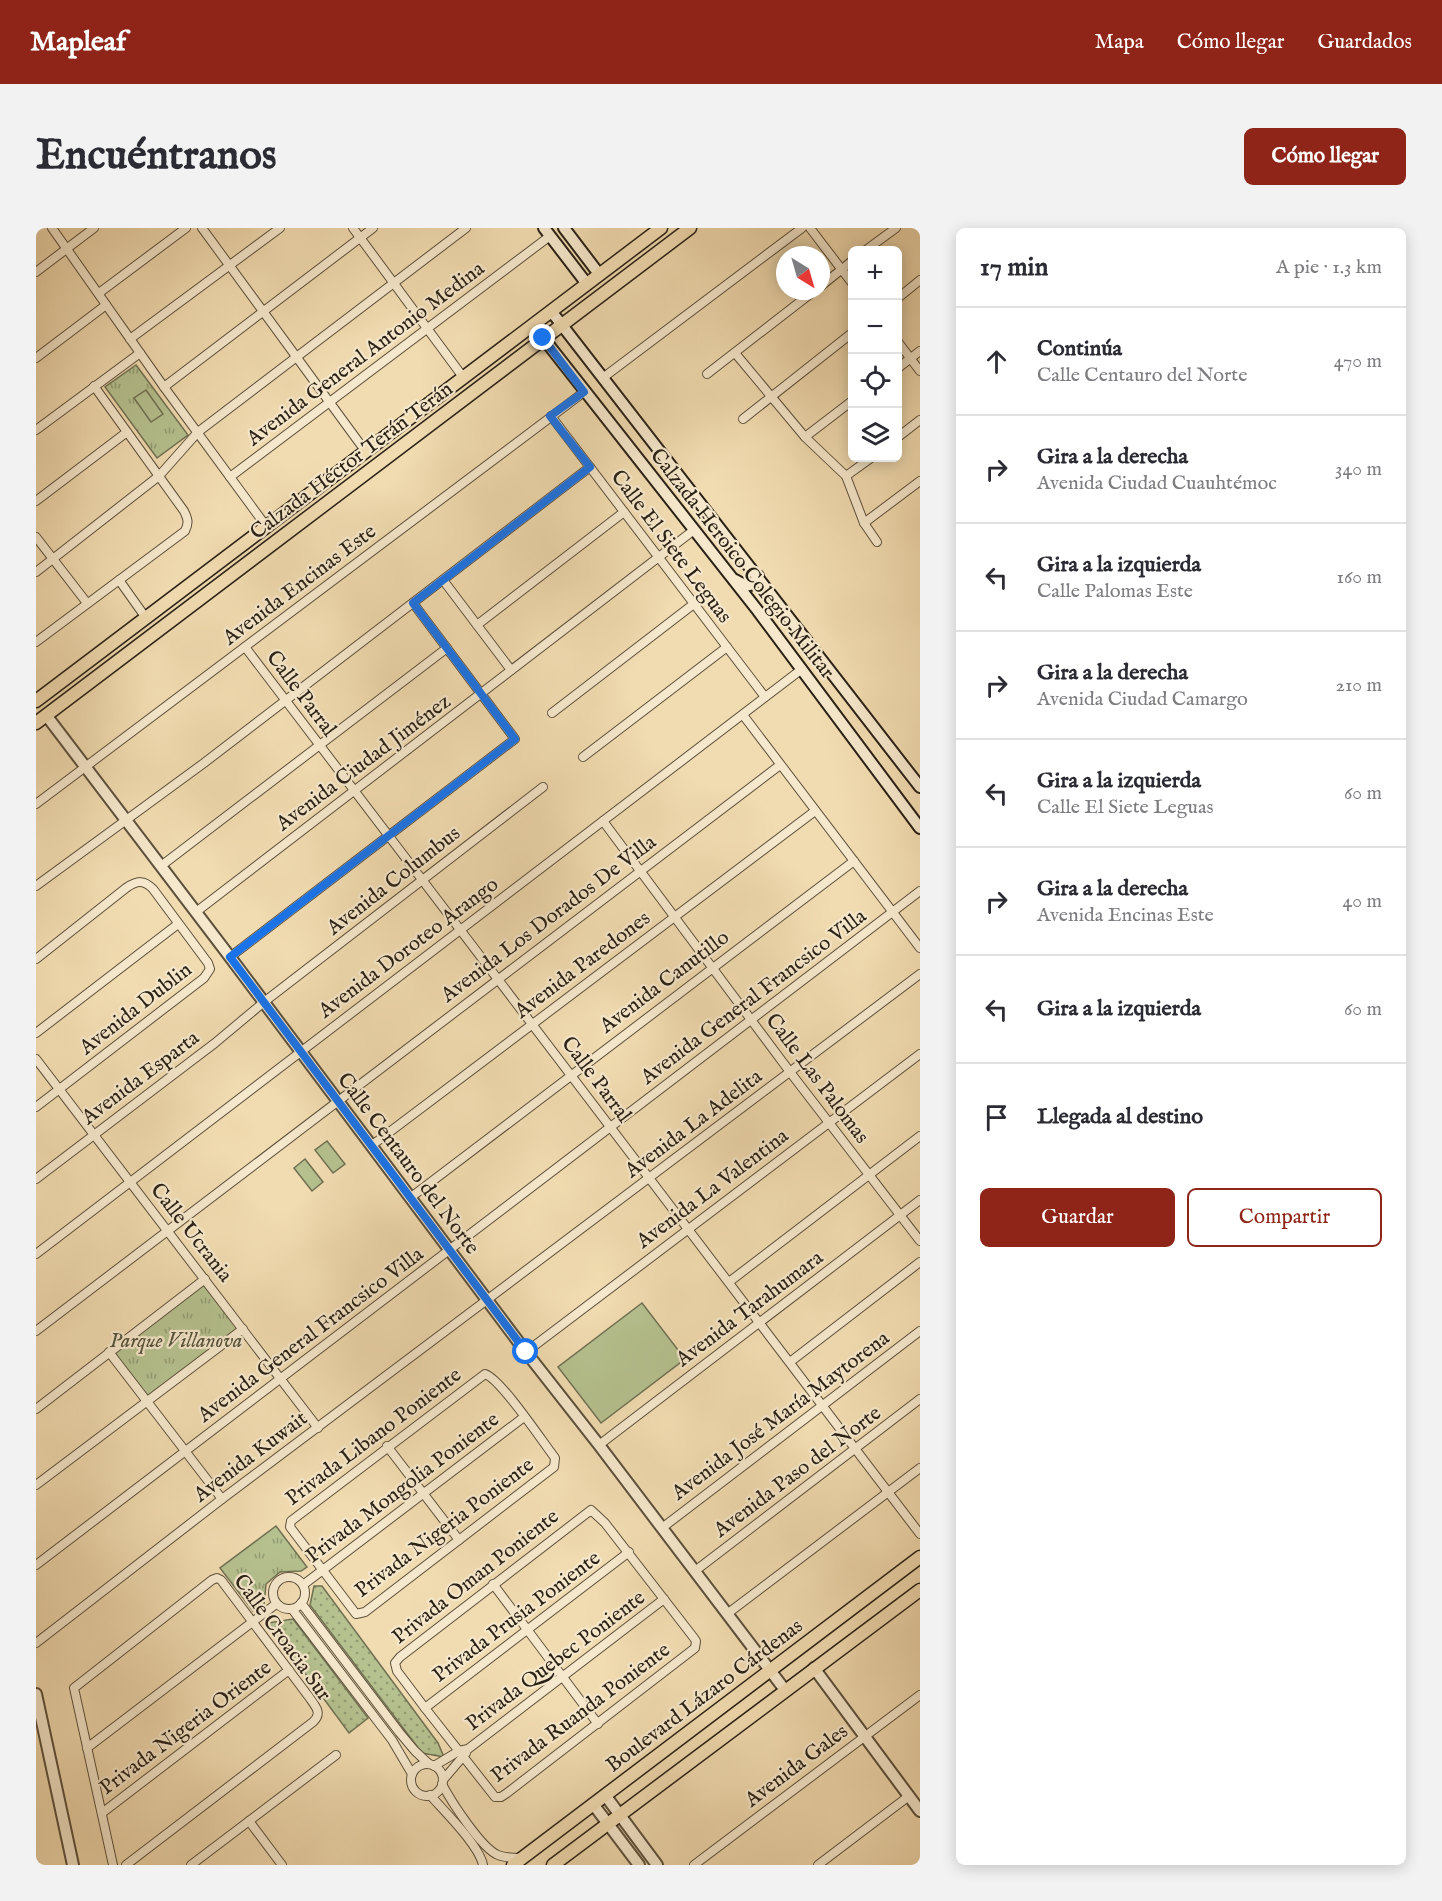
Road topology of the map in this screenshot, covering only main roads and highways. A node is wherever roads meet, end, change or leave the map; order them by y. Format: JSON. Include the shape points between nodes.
{"nodes":[{"id":1,"x":661,"y":228,"type":"edge"},
{"id":2,"x":690,"y":228,"type":"edge"},
{"id":3,"x":366,"y":452,"type":"junction"},
{"id":4,"x":330,"y":499,"type":"junction"},
{"id":5,"x":105,"y":649,"type":"junction"},
{"id":6,"x":36,"y":701,"type":"edge"},
{"id":7,"x":41,"y":719,"type":"edge"},
{"id":8,"x":920,"y":1557,"type":"edge"},
{"id":9,"x":920,"y":1590,"type":"edge"},
{"id":10,"x":517,"y":1862,"type":"edge"},
{"id":11,"x":553,"y":1865,"type":"edge"}],
"edges":[{"from":1,"to":3,"type":"main road","name":"Calzada Héctor Terán Terán"},
{"from":2,"to":4,"type":"main road","name":"Calzada Héctor Terán Terán"},
{"from":3,"to":4,"type":"main road","via":[[364,464]]},
{"from":3,"to":5,"type":"main road","name":"Calzada Héctor Terán Terán"},
{"from":4,"to":7,"type":"main road","name":"Calzada Héctor Terán Terán"},
{"from":5,"to":6,"type":"main road","name":"Calzada Héctor Terán Terán"},
{"from":5,"to":7,"type":"main road","via":[[57,691]]},
{"from":8,"to":10,"type":"main road","name":"Boulevard Lázaro Cárdenas"},
{"from":9,"to":11,"type":"main road"}]}
